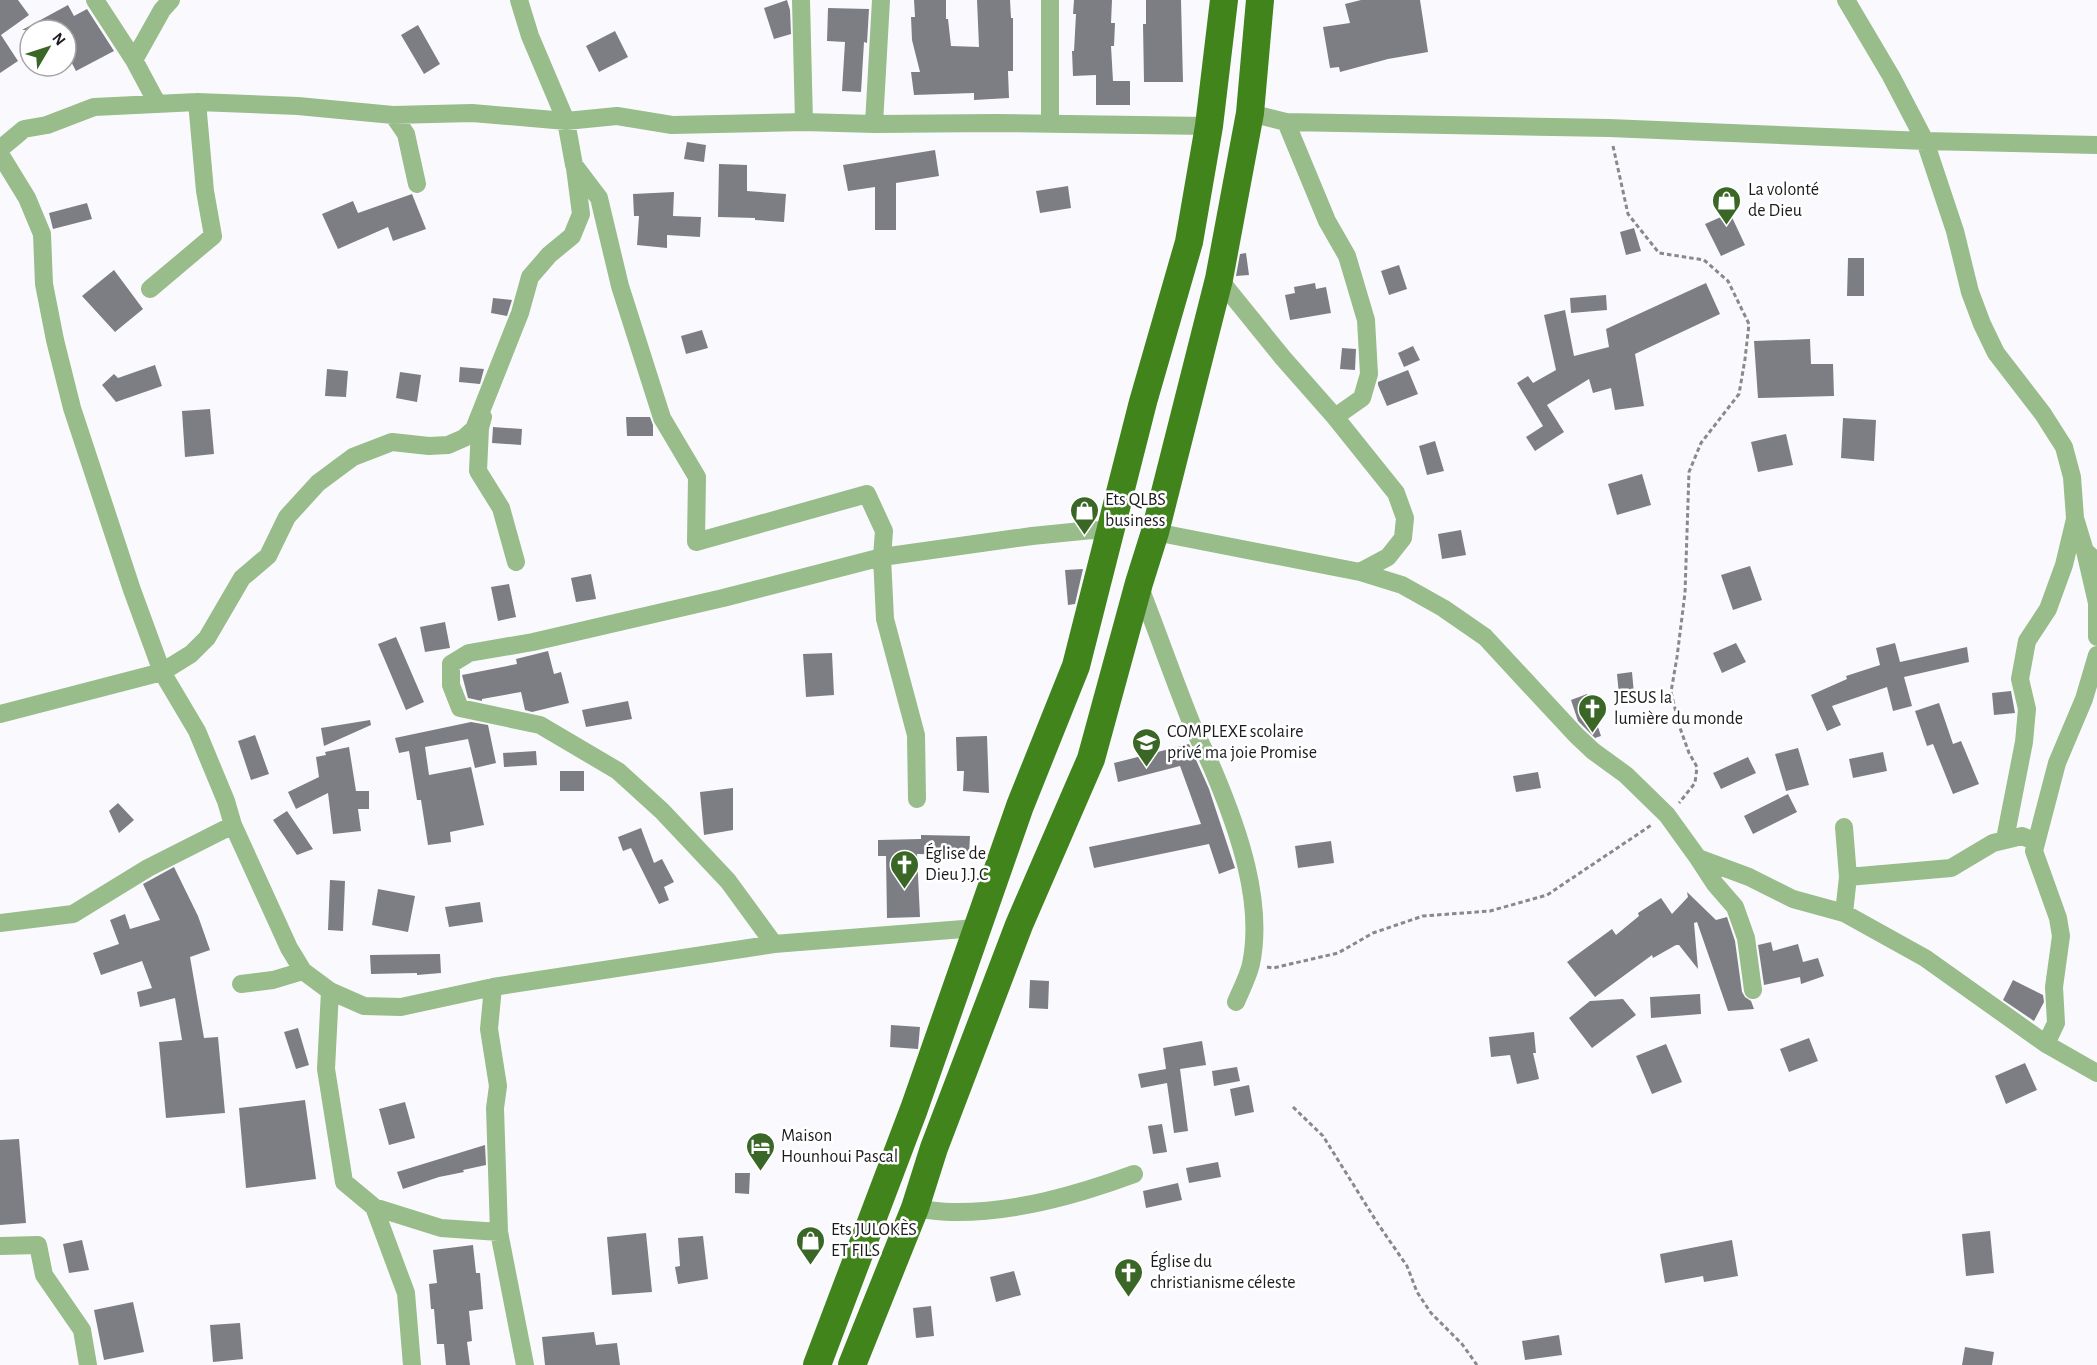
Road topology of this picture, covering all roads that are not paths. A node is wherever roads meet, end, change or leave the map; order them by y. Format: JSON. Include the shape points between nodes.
{"nodes":[{"id":1,"x":94,"y":0,"type":"edge"},
{"id":2,"x":171,"y":0,"type":"edge"},
{"id":3,"x":519,"y":0,"type":"edge"},
{"id":4,"x":801,"y":0,"type":"edge"},
{"id":5,"x":881,"y":0,"type":"edge"},
{"id":6,"x":1050,"y":0,"type":"edge"},
{"id":7,"x":1224,"y":0,"type":"edge"},
{"id":8,"x":1260,"y":0,"type":"edge"},
{"id":9,"x":1846,"y":0,"type":"edge"},
{"id":10,"x":134,"y":60,"type":"junction"},
{"id":11,"x":197,"y":102,"type":"junction"},
{"id":12,"x":157,"y":103,"type":"junction"},
{"id":13,"x":1250,"y":113,"type":"junction"},
{"id":14,"x":393,"y":115,"type":"junction"},
{"id":15,"x":566,"y":121,"type":"junction"},
{"id":16,"x":804,"y":122,"type":"junction"},
{"id":17,"x":1286,"y":122,"type":"junction"},
{"id":18,"x":873,"y":124,"type":"junction"},
{"id":19,"x":1050,"y":124,"type":"junction"},
{"id":20,"x":1209,"y":126,"type":"junction"},
{"id":21,"x":1924,"y":141,"type":"junction"},
{"id":22,"x":2097,"y":145,"type":"edge"},
{"id":23,"x":0,"y":149,"type":"edge"},
{"id":24,"x":0,"y":154,"type":"edge"},
{"id":25,"x":574,"y":165,"type":"junction"},
{"id":26,"x":417,"y":184,"type":"dead end"},
{"id":27,"x":1220,"y":279,"type":"junction"},
{"id":28,"x":150,"y":289,"type":"dead end"},
{"id":29,"x":495,"y":375,"type":"junction"},
{"id":30,"x":1335,"y":417,"type":"junction"},
{"id":31,"x":2075,"y":518,"type":"junction"},
{"id":32,"x":1110,"y":531,"type":"junction"},
{"id":33,"x":1155,"y":532,"type":"junction"},
{"id":34,"x":2091,"y":556,"type":"edge"},
{"id":35,"x":882,"y":557,"type":"junction"},
{"id":36,"x":516,"y":562,"type":"dead end"},
{"id":37,"x":1360,"y":572,"type":"junction"},
{"id":38,"x":1139,"y":583,"type":"junction"},
{"id":39,"x":2097,"y":637,"type":"edge"},
{"id":40,"x":2097,"y":654,"type":"edge"},
{"id":41,"x":162,"y":672,"type":"junction"},
{"id":42,"x":0,"y":714,"type":"edge"},
{"id":43,"x":917,"y":799,"type":"dead end"},
{"id":44,"x":233,"y":825,"type":"junction"},
{"id":45,"x":1844,"y":827,"type":"dead end"},
{"id":46,"x":2005,"y":839,"type":"junction"},
{"id":47,"x":2036,"y":842,"type":"junction"},
{"id":48,"x":1698,"y":858,"type":"junction"},
{"id":49,"x":1848,"y":878,"type":"junction"},
{"id":50,"x":1844,"y":912,"type":"junction"},
{"id":51,"x":0,"y":923,"type":"edge"},
{"id":52,"x":975,"y":928,"type":"junction"},
{"id":53,"x":774,"y":944,"type":"junction"},
{"id":54,"x":303,"y":970,"type":"junction"},
{"id":55,"x":241,"y":984,"type":"dead end"},
{"id":56,"x":493,"y":987,"type":"junction"},
{"id":57,"x":1754,"y":990,"type":"dead end"},
{"id":58,"x":330,"y":992,"type":"junction"},
{"id":59,"x":1236,"y":1002,"type":"dead end"},
{"id":60,"x":2046,"y":1044,"type":"junction"},
{"id":61,"x":2097,"y":1073,"type":"edge"},
{"id":62,"x":1134,"y":1174,"type":"dead end"},
{"id":63,"x":374,"y":1207,"type":"junction"},
{"id":64,"x":915,"y":1208,"type":"junction"},
{"id":65,"x":499,"y":1232,"type":"junction"},
{"id":66,"x":0,"y":1246,"type":"edge"},
{"id":67,"x":88,"y":1365,"type":"edge"},
{"id":68,"x":412,"y":1365,"type":"edge"},
{"id":69,"x":525,"y":1365,"type":"edge"},
{"id":70,"x":817,"y":1365,"type":"edge"},
{"id":71,"x":852,"y":1365,"type":"edge"}],
"edges":[{"from":1,"to":10,"type":"street"},
{"from":2,"to":10,"type":"street"},
{"from":3,"to":15,"type":"street"},
{"from":4,"to":16,"type":"street"},
{"from":5,"to":18,"type":"street"},
{"from":6,"to":19,"type":"street"},
{"from":7,"to":20,"type":"main road"},
{"from":8,"to":13,"type":"main road"},
{"from":9,"to":21,"type":"street"},
{"from":10,"to":12,"type":"street"},
{"from":11,"to":12,"type":"street"},
{"from":11,"to":14,"type":"street"},
{"from":11,"to":28,"type":"street","via":[[213,236]]},
{"from":12,"to":23,"type":"street","via":[[94,107],[47,125],[24,129]]},
{"from":13,"to":17,"type":"street"},
{"from":13,"to":27,"type":"main road"},
{"from":14,"to":15,"type":"street","via":[[472,113]]},
{"from":14,"to":26,"type":"street","via":[[406,134]]},
{"from":15,"to":16,"type":"street","via":[[617,116],[672,125]]},
{"from":15,"to":25,"type":"street"},
{"from":16,"to":18,"type":"street"},
{"from":17,"to":21,"type":"street","via":[[1609,128]]},
{"from":17,"to":30,"type":"street","via":[[1327,221],[1347,255],[1366,320],[1370,374],[1362,398]]},
{"from":18,"to":19,"type":"street"},
{"from":19,"to":20,"type":"street"},
{"from":20,"to":32,"type":"main road","via":[[1189,242]]},
{"from":21,"to":22,"type":"street"},
{"from":21,"to":31,"type":"street","via":[[1982,324],[1996,353],[2064,447],[2072,477]]},
{"from":24,"to":41,"type":"street","via":[[27,198],[42,234],[44,284],[72,408]]},
{"from":25,"to":29,"type":"street","via":[[581,214],[572,236],[530,277]]},
{"from":25,"to":35,"type":"street","via":[[599,198],[620,286],[662,418],[697,477],[696,542],[867,494],[884,531]]},
{"from":27,"to":30,"type":"street"},
{"from":27,"to":33,"type":"main road"},
{"from":29,"to":36,"type":"street","via":[[480,428],[478,471],[501,508]]},
{"from":29,"to":41,"type":"street","via":[[474,429],[464,438],[447,445],[429,446],[392,442],[352,457],[318,483],[287,517],[268,556],[242,579],[207,638],[191,654]]},
{"from":30,"to":37,"type":"street","via":[[1396,493],[1405,518],[1403,538],[1388,556]]},
{"from":31,"to":34,"type":"street"},
{"from":31,"to":46,"type":"street","via":[[2048,609],[2027,641],[2020,679],[2027,709],[2024,742]]},
{"from":32,"to":35,"type":"street","via":[[1032,536]]},
{"from":32,"to":52,"type":"main road","via":[[1076,666]]},
{"from":33,"to":37,"type":"street"},
{"from":33,"to":38,"type":"main road"},
{"from":34,"to":39,"type":"street"},
{"from":35,"to":43,"type":"street","via":[[885,620],[916,735]]},
{"from":35,"to":53,"type":"street","via":[[723,598],[470,653],[451,664],[451,685],[460,708],[540,725],[618,771],[728,881]]},
{"from":37,"to":48,"type":"street","via":[[1402,585],[1485,637],[1576,735],[1667,815]]},
{"from":38,"to":59,"type":"street","via":[[1214,772],[1247,869],[1254,941],[1251,965]]},
{"from":38,"to":64,"type":"main road","via":[[1091,759],[1019,925],[933,1148]]},
{"from":40,"to":47,"type":"street","via":[[2084,699],[2057,763]]},
{"from":41,"to":42,"type":"street"},
{"from":41,"to":44,"type":"street","via":[[197,731]]},
{"from":44,"to":51,"type":"street","via":[[148,868],[73,914]]},
{"from":44,"to":54,"type":"street","via":[[289,948]]},
{"from":45,"to":49,"type":"street"},
{"from":46,"to":47,"type":"street","via":[[2022,836]]},
{"from":46,"to":49,"type":"street","via":[[1951,868]]},
{"from":47,"to":60,"type":"street","via":[[2034,850],[2061,936],[2054,987],[2056,1023]]},
{"from":48,"to":50,"type":"street","via":[[1793,899]]},
{"from":48,"to":57,"type":"street","via":[[1735,908],[1746,938]]},
{"from":49,"to":50,"type":"street"},
{"from":50,"to":60,"type":"street","via":[[1925,958]]},
{"from":52,"to":53,"type":"street"},
{"from":52,"to":70,"type":"main road","via":[[914,1109]]},
{"from":53,"to":56,"type":"street"},
{"from":54,"to":55,"type":"street","via":[[273,980]]},
{"from":54,"to":58,"type":"street"},
{"from":56,"to":58,"type":"street","via":[[401,1007],[364,1006]]},
{"from":56,"to":65,"type":"street","via":[[489,1029],[498,1086],[495,1108]]},
{"from":58,"to":63,"type":"street","via":[[326,1068],[344,1182]]},
{"from":60,"to":61,"type":"street"},
{"from":62,"to":64,"type":"street","via":[[1089,1190],[988,1211],[950,1213]]},
{"from":63,"to":65,"type":"street","via":[[441,1228]]},
{"from":63,"to":68,"type":"street","via":[[406,1293]]},
{"from":64,"to":71,"type":"main road"},
{"from":65,"to":69,"type":"street"},
{"from":66,"to":67,"type":"street","via":[[38,1245],[44,1275],[82,1330]]}]}
